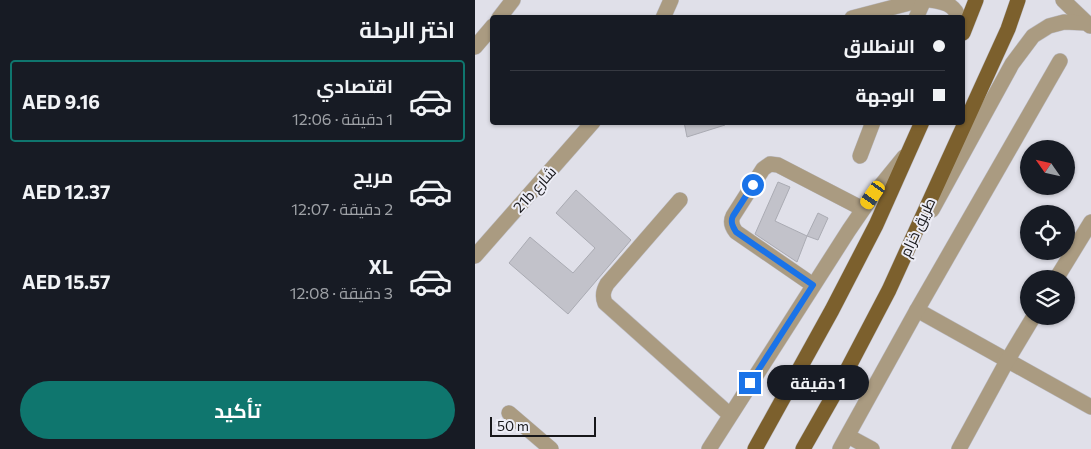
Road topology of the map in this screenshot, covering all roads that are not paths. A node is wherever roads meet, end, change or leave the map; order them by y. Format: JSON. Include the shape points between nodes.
{"nodes":[{"id":1,"x":671,"y":0,"type":"edge"},
{"id":2,"x":922,"y":0,"type":"edge"},
{"id":3,"x":930,"y":0,"type":"edge"},
{"id":4,"x":976,"y":0,"type":"edge"},
{"id":5,"x":1018,"y":0,"type":"edge"},
{"id":6,"x":1063,"y":0,"type":"edge"},
{"id":7,"x":664,"y":15,"type":"edge"},
{"id":8,"x":864,"y":15,"type":"edge"},
{"id":9,"x":917,"y":15,"type":"edge"},
{"id":10,"x":956,"y":15,"type":"edge"},
{"id":11,"x":965,"y":20,"type":"edge"},
{"id":12,"x":1089,"y":25,"type":"edge"},
{"id":13,"x":490,"y":30,"type":"edge"},
{"id":14,"x":475,"y":47,"type":"edge"},
{"id":15,"x":1060,"y":61,"type":"dead end"},
{"id":16,"x":965,"y":123,"type":"edge"},
{"id":17,"x":590,"y":125,"type":"edge"},
{"id":18,"x":872,"y":125,"type":"edge"},
{"id":19,"x":921,"y":125,"type":"edge"},
{"id":20,"x":964,"y":125,"type":"edge"},
{"id":21,"x":909,"y":152,"type":"junction"},
{"id":22,"x":860,"y":156,"type":"dead end"},
{"id":23,"x":680,"y":200,"type":"dead end"},
{"id":24,"x":863,"y":209,"type":"junction"},
{"id":25,"x":1091,"y":222,"type":"edge"},
{"id":26,"x":475,"y":256,"type":"edge"},
{"id":27,"x":1062,"y":270,"type":"edge"},
{"id":28,"x":813,"y":285,"type":"junction"},
{"id":29,"x":889,"y":290,"type":"junction"},
{"id":30,"x":917,"y":310,"type":"junction"},
{"id":31,"x":1029,"y":325,"type":"edge"},
{"id":32,"x":1007,"y":361,"type":"junction"},
{"id":33,"x":1091,"y":407,"type":"edge"},
{"id":34,"x":509,"y":413,"type":"dead end"},
{"id":35,"x":730,"y":415,"type":"junction"},
{"id":36,"x":848,"y":436,"type":"junction"},
{"id":37,"x":551,"y":449,"type":"edge"},
{"id":38,"x":709,"y":449,"type":"edge"},
{"id":39,"x":755,"y":449,"type":"edge"},
{"id":40,"x":803,"y":449,"type":"edge"},
{"id":41,"x":840,"y":449,"type":"edge"},
{"id":42,"x":872,"y":449,"type":"edge"},
{"id":43,"x":959,"y":449,"type":"edge"}],
"edges":[{"from":1,"to":7,"type":"street"},
{"from":2,"to":8,"type":"street"},
{"from":2,"to":9,"type":"street"},
{"from":3,"to":10,"type":"street","via":[[952,6]]},
{"from":4,"to":11,"type":"main road"},
{"from":5,"to":16,"type":"main road","name":"طريق خزام"},
{"from":6,"to":12,"type":"street"},
{"from":12,"to":29,"type":"street","via":[[1064,22],[1049,26],[1033,36],[1012,64]]},
{"from":13,"to":14,"type":"street"},
{"from":15,"to":30,"type":"street"},
{"from":17,"to":26,"type":"street","name":"21b شارع"},
{"from":18,"to":22,"type":"street"},
{"from":19,"to":21,"type":"main road"},
{"from":20,"to":29,"type":"main road","name":"طريق خزام"},
{"from":21,"to":24,"type":"street"},
{"from":21,"to":39,"type":"main road","via":[[876,225]]},
{"from":23,"to":35,"type":"street","via":[[603,289],[603,297],[605,303]]},
{"from":24,"to":28,"type":"street"},
{"from":24,"to":28,"type":"street","via":[[779,165],[770,164],[763,170],[733,216],[733,228]]},
{"from":25,"to":27,"type":"street"},
{"from":28,"to":35,"type":"street"},
{"from":29,"to":40,"type":"main road","name":"طريق خزام"},
{"from":30,"to":32,"type":"street"},
{"from":30,"to":36,"type":"street"},
{"from":31,"to":32,"type":"street"},
{"from":32,"to":33,"type":"street"},
{"from":32,"to":43,"type":"street"},
{"from":34,"to":37,"type":"street"},
{"from":35,"to":38,"type":"street"},
{"from":36,"to":41,"type":"street"},
{"from":36,"to":42,"type":"street"}]}
